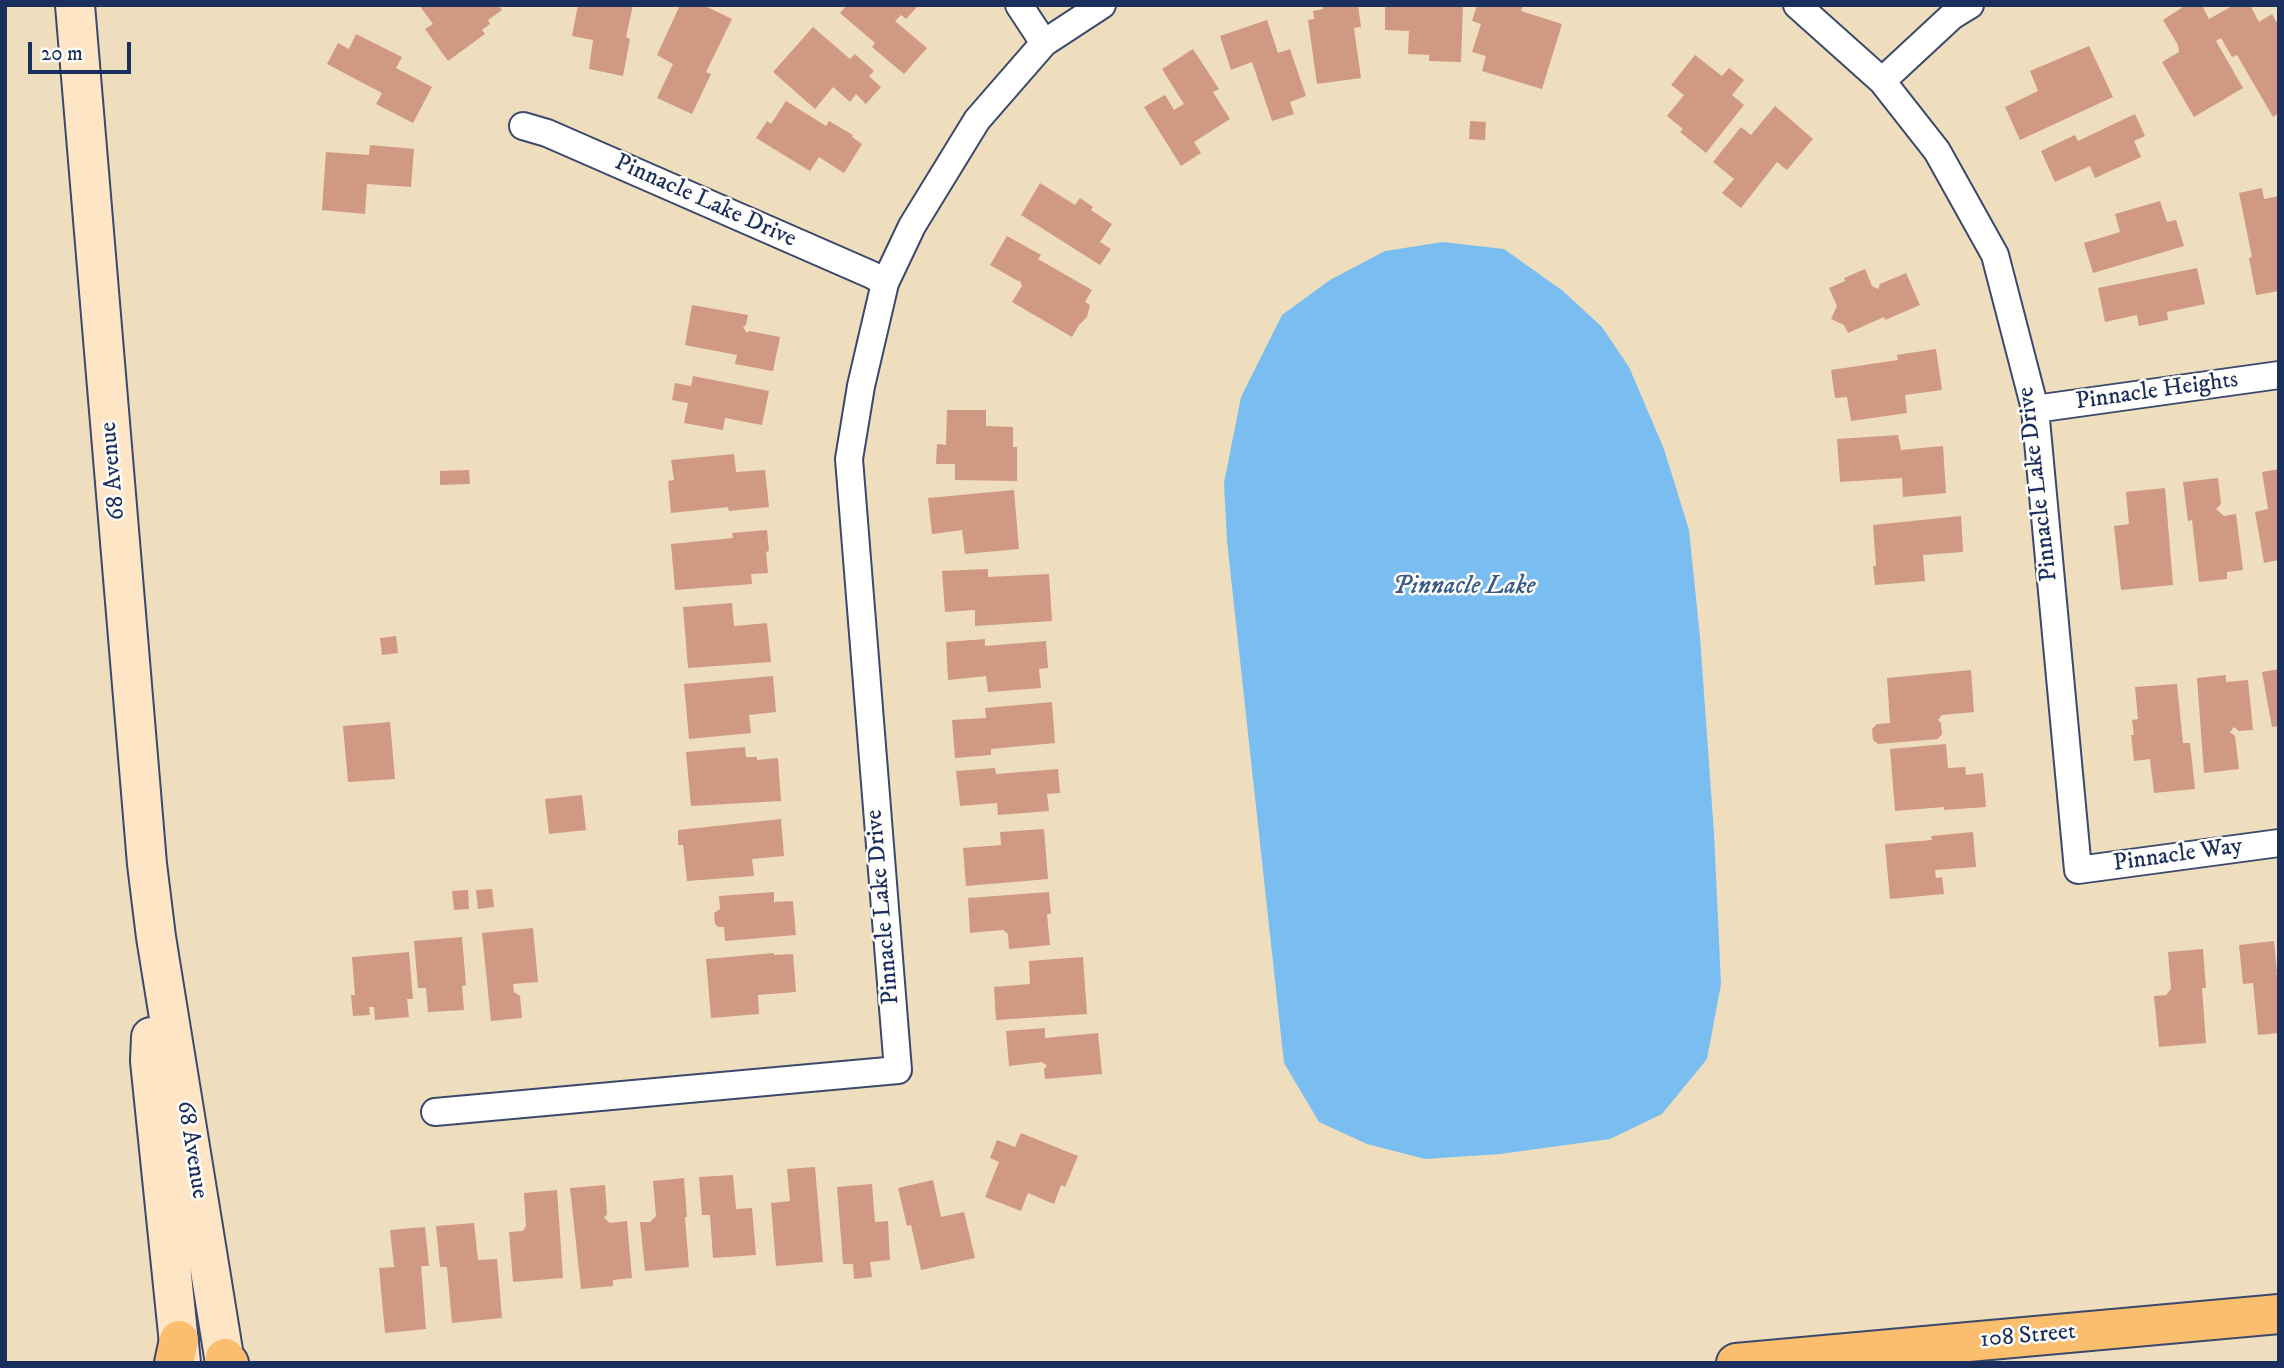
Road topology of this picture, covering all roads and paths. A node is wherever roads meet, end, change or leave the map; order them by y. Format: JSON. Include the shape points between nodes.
{"nodes":[{"id":1,"x":75,"y":5,"type":"edge"},
{"id":2,"x":1019,"y":5,"type":"edge"},
{"id":3,"x":1102,"y":5,"type":"edge"},
{"id":4,"x":1797,"y":5,"type":"edge"},
{"id":5,"x":1970,"y":5,"type":"edge"},
{"id":6,"x":1044,"y":43,"type":"junction"},
{"id":7,"x":1882,"y":81,"type":"junction"},
{"id":8,"x":523,"y":125,"type":"dead end"},
{"id":9,"x":885,"y":284,"type":"junction"},
{"id":10,"x":2279,"y":375,"type":"edge"},
{"id":11,"x":2035,"y":409,"type":"junction"},
{"id":12,"x":2279,"y":843,"type":"edge"},
{"id":13,"x":2078,"y":870,"type":"joint"},
{"id":14,"x":156,"y":937,"type":"junction"},
{"id":15,"x":435,"y":1112,"type":"dead end"},
{"id":16,"x":2279,"y":1314,"type":"edge"},
{"id":17,"x":178,"y":1355,"type":"edge"},
{"id":18,"x":226,"y":1361,"type":"edge"},
{"id":19,"x":1736,"y":1363,"type":"edge"}],
"edges":[{"from":1,"to":14,"type":"main road","name":"68 Avenue"},
{"from":2,"to":6,"type":"street"},
{"from":3,"to":6,"type":"street","name":"Pinnacle Lake Drive"},
{"from":4,"to":7,"type":"street","name":"Pinnacle Lake Drive"},
{"from":5,"to":7,"type":"street"},
{"from":6,"to":9,"type":"street","name":"Pinnacle Lake Drive","via":[[977,120],[912,226]]},
{"from":7,"to":11,"type":"street","name":"Pinnacle Lake Drive","via":[[1937,150],[1995,255]]},
{"from":8,"to":9,"type":"street","name":"Pinnacle Lake Drive"},
{"from":9,"to":15,"type":"street","name":"Pinnacle Lake Drive","via":[[860,386],[849,459],[898,1070]]},
{"from":10,"to":11,"type":"street","name":"Pinnacle Heights"},
{"from":11,"to":13,"type":"street","name":"Pinnacle Lake Drive"},
{"from":12,"to":13,"type":"street","name":"Pinnacle Way"},
{"from":14,"to":17,"type":"main road","name":"68 Avenue","via":[[150,1062]]},
{"from":14,"to":18,"type":"main road","name":"68 Avenue"},
{"from":16,"to":19,"type":"main road","name":"108 Street"}]}
